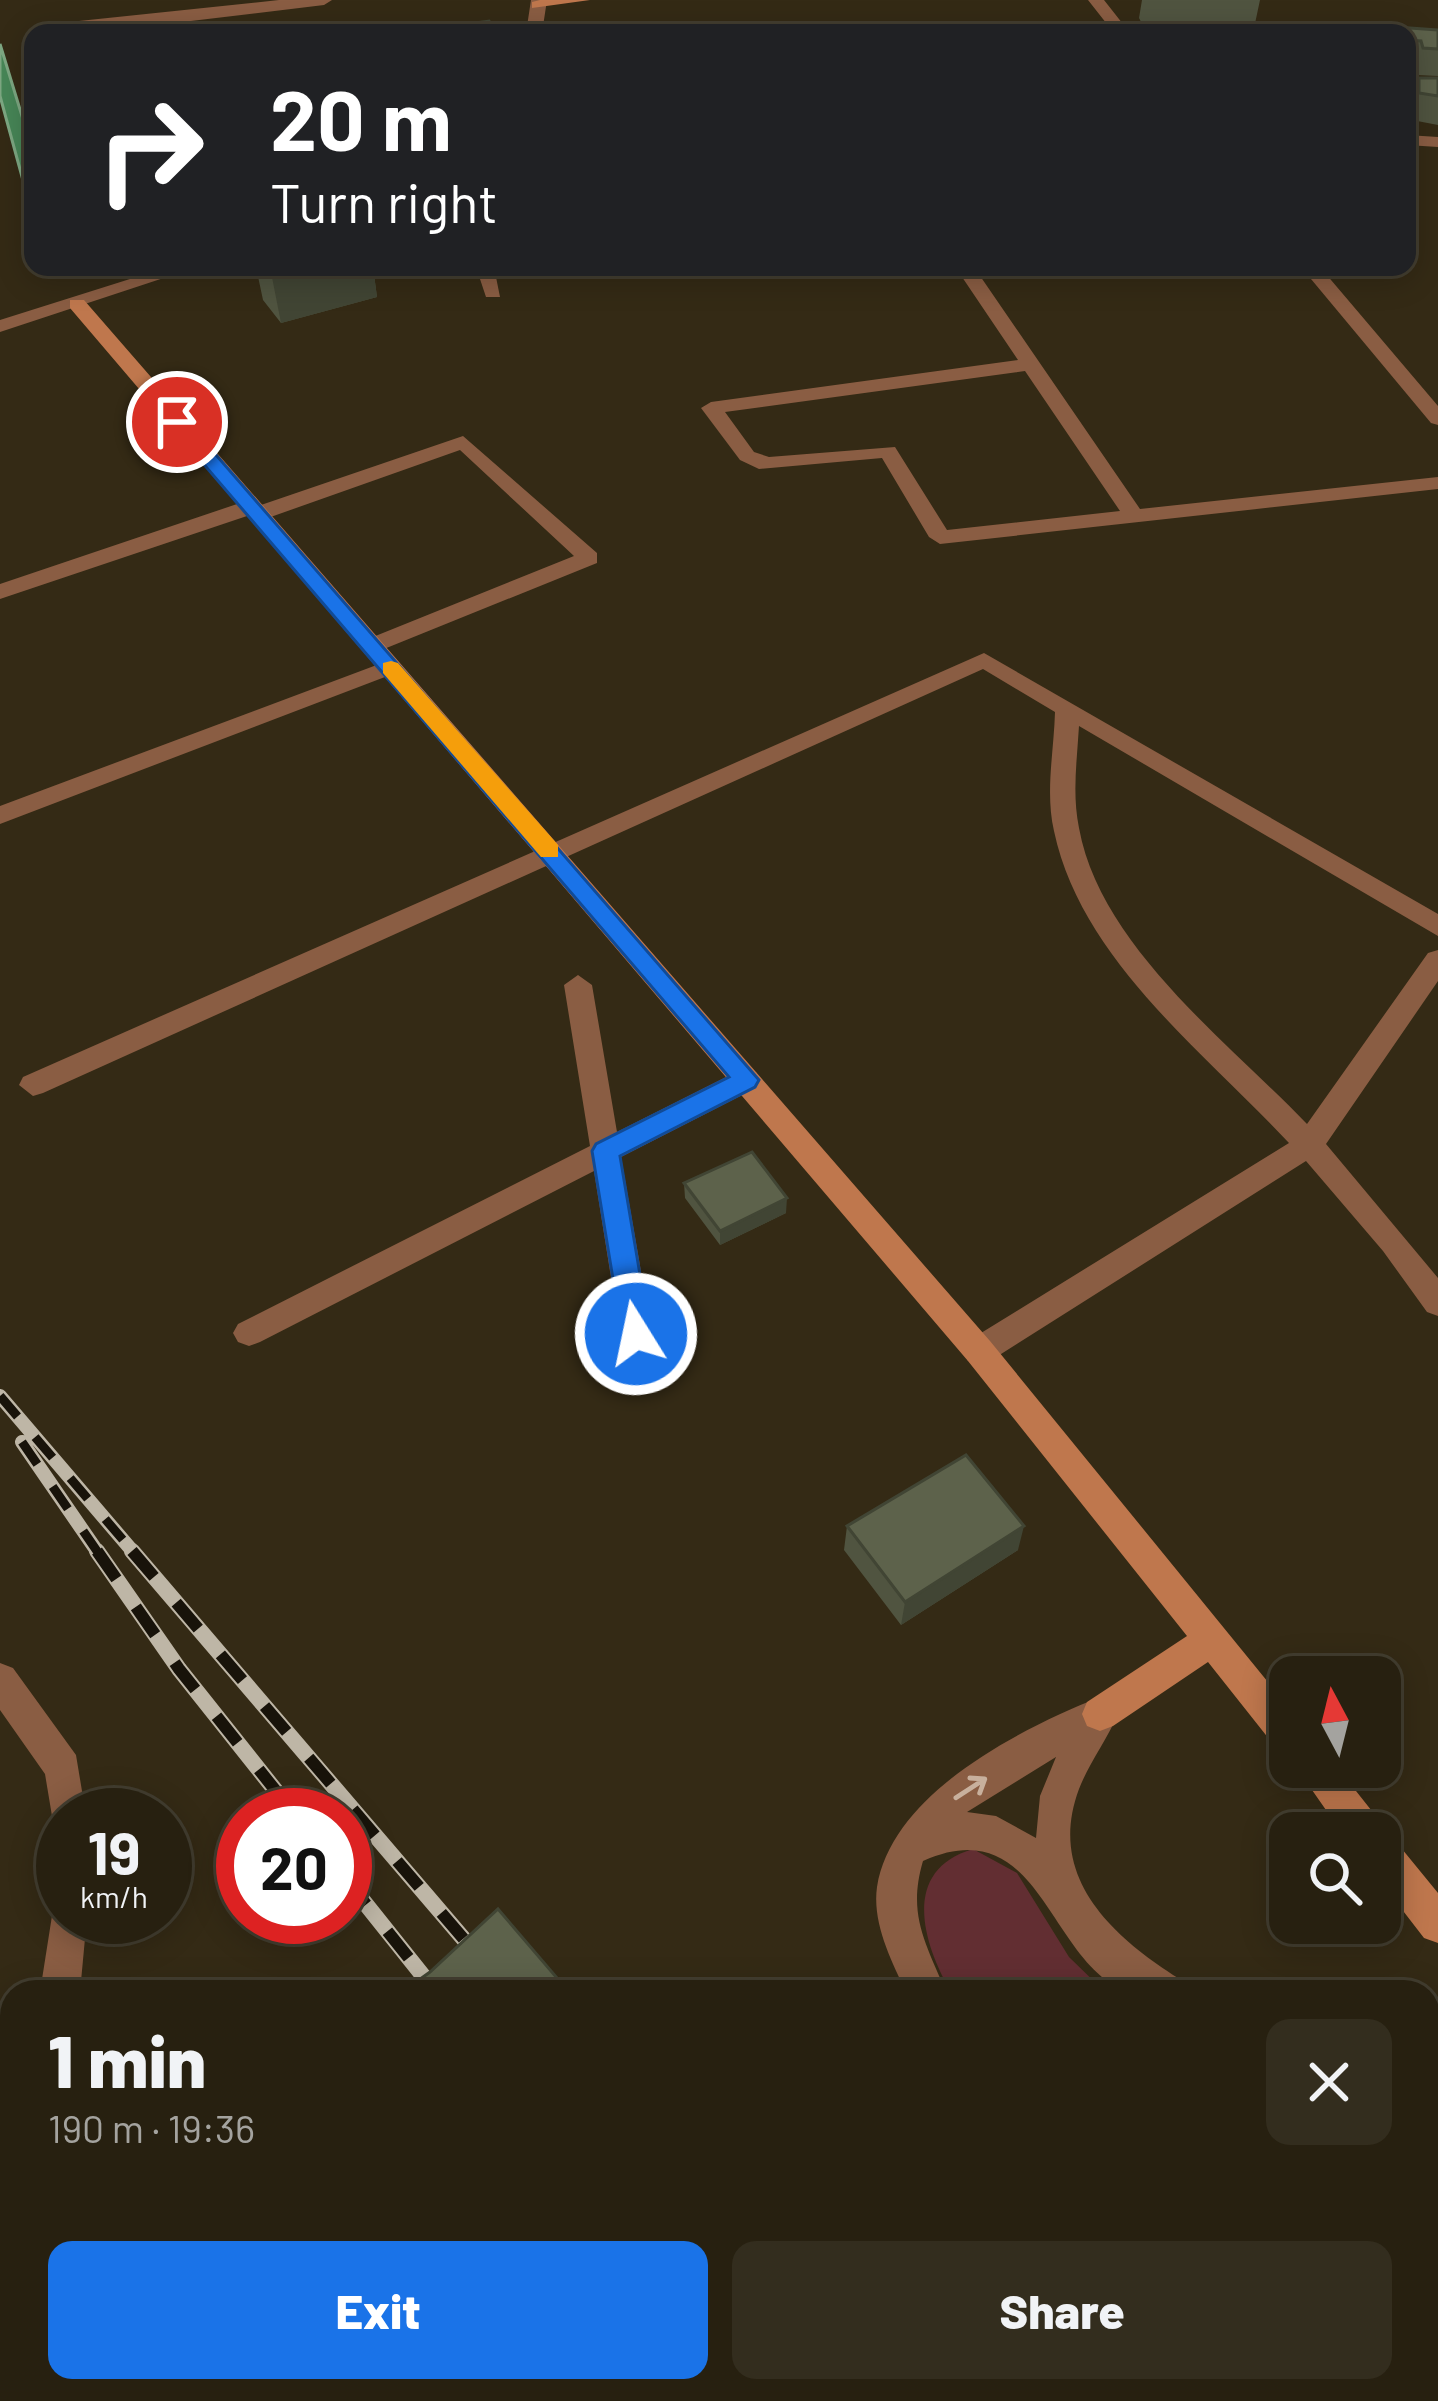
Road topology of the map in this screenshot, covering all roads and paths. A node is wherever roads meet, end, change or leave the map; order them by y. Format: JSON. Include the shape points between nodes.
{"nodes":[{"id":1,"x":324,"y":0,"type":"edge"},
{"id":2,"x":582,"y":0,"type":"edge"},
{"id":3,"x":1096,"y":0,"type":"edge"},
{"id":4,"x":539,"y":3,"type":"edge"},
{"id":5,"x":98,"y":24,"type":"edge"},
{"id":6,"x":1115,"y":24,"type":"edge"},
{"id":7,"x":149,"y":276,"type":"edge"},
{"id":8,"x":488,"y":276,"type":"edge"},
{"id":9,"x":970,"y":276,"type":"edge"},
{"id":10,"x":1318,"y":276,"type":"edge"},
{"id":11,"x":493,"y":292,"type":"dead end"},
{"id":12,"x":77,"y":304,"type":"junction"},
{"id":13,"x":0,"y":326,"type":"edge"},
{"id":14,"x":1032,"y":364,"type":"junction"},
{"id":15,"x":1438,"y":418,"type":"edge"},
{"id":16,"x":1438,"y":483,"type":"edge"},
{"id":17,"x":254,"y":510,"type":"junction"},
{"id":18,"x":1132,"y":514,"type":"junction"},
{"id":19,"x":0,"y":592,"type":"edge"},
{"id":20,"x":381,"y":656,"type":"junction"},
{"id":21,"x":1067,"y":708,"type":"junction"},
{"id":22,"x":0,"y":815,"type":"edge"},
{"id":23,"x":549,"y":850,"type":"junction"},
{"id":24,"x":1438,"y":926,"type":"edge"},
{"id":25,"x":1438,"y":960,"type":"edge"},
{"id":26,"x":578,"y":985,"type":"dead end"},
{"id":27,"x":746,"y":1080,"type":"junction"},
{"id":28,"x":33,"y":1085,"type":"dead end"},
{"id":29,"x":1309,"y":1145,"type":"junction"},
{"id":30,"x":605,"y":1151,"type":"junction"},
{"id":31,"x":1438,"y":1303,"type":"edge"},
{"id":32,"x":249,"y":1333,"type":"dead end"},
{"id":33,"x":636,"y":1334,"type":"dead end"},
{"id":34,"x":979,"y":1351,"type":"junction"},
{"id":35,"x":1212,"y":1640,"type":"junction"},
{"id":36,"x":0,"y":1680,"type":"edge"},
{"id":37,"x":1269,"y":1712,"type":"edge"},
{"id":38,"x":1100,"y":1714,"type":"junction"},
{"id":39,"x":65,"y":1788,"type":"edge"},
{"id":40,"x":1330,"y":1788,"type":"edge"},
{"id":41,"x":1349,"y":1812,"type":"edge"},
{"id":42,"x":905,"y":1850,"type":"junction"},
{"id":43,"x":1401,"y":1877,"type":"edge"},
{"id":44,"x":1069,"y":1905,"type":"junction"},
{"id":45,"x":1438,"y":1924,"type":"edge"},
{"id":46,"x":65,"y":1944,"type":"edge"},
{"id":47,"x":61,"y":1980,"type":"edge"},
{"id":48,"x":919,"y":1980,"type":"edge"},
{"id":49,"x":1145,"y":1980,"type":"edge"}],
"edges":[{"from":1,"to":5,"type":"street"},
{"from":2,"to":4,"type":"street"},
{"from":3,"to":6,"type":"street"},
{"from":7,"to":12,"type":"street"},
{"from":8,"to":11,"type":"street"},
{"from":9,"to":14,"type":"street"},
{"from":10,"to":15,"type":"street"},
{"from":12,"to":13,"type":"street"},
{"from":12,"to":17,"type":"street"},
{"from":14,"to":18,"type":"street"},
{"from":14,"to":18,"type":"street","via":[[711,408],[747,456],[766,464],[888,451],[940,537]]},
{"from":16,"to":18,"type":"street"},
{"from":17,"to":19,"type":"street"},
{"from":17,"to":20,"type":"street"},
{"from":17,"to":20,"type":"street","via":[[463,442],[589,558]]},
{"from":20,"to":22,"type":"street"},
{"from":20,"to":23,"type":"street"},
{"from":21,"to":23,"type":"street","via":[[984,660]]},
{"from":21,"to":24,"type":"street"},
{"from":21,"to":29,"type":"street","via":[[1066,831],[1104,924]]},
{"from":23,"to":27,"type":"street"},
{"from":23,"to":28,"type":"street"},
{"from":25,"to":29,"type":"street"},
{"from":26,"to":30,"type":"street"},
{"from":27,"to":30,"type":"street"},
{"from":27,"to":34,"type":"street"},
{"from":29,"to":31,"type":"street"},
{"from":29,"to":34,"type":"street"},
{"from":30,"to":32,"type":"street"},
{"from":30,"to":33,"type":"street"},
{"from":34,"to":35,"type":"street"},
{"from":35,"to":37,"type":"street"},
{"from":35,"to":38,"type":"street"},
{"from":36,"to":39,"type":"street","via":[[63,1768]]},
{"from":42,"to":38,"type":"street","one_way":true,"via":[[963,1791]]},
{"from":38,"to":44,"type":"street","via":[[1060,1790],[1054,1832]]},
{"from":40,"to":41,"type":"street"},
{"from":42,"to":44,"type":"street","via":[[940,1832],[992,1832],[1040,1864]]},
{"from":42,"to":48,"type":"street","via":[[893,1882],[896,1924]]},
{"from":43,"to":45,"type":"street"},
{"from":44,"to":49,"type":"street","via":[[1088,1935]]},
{"from":46,"to":47,"type":"street"}]}
